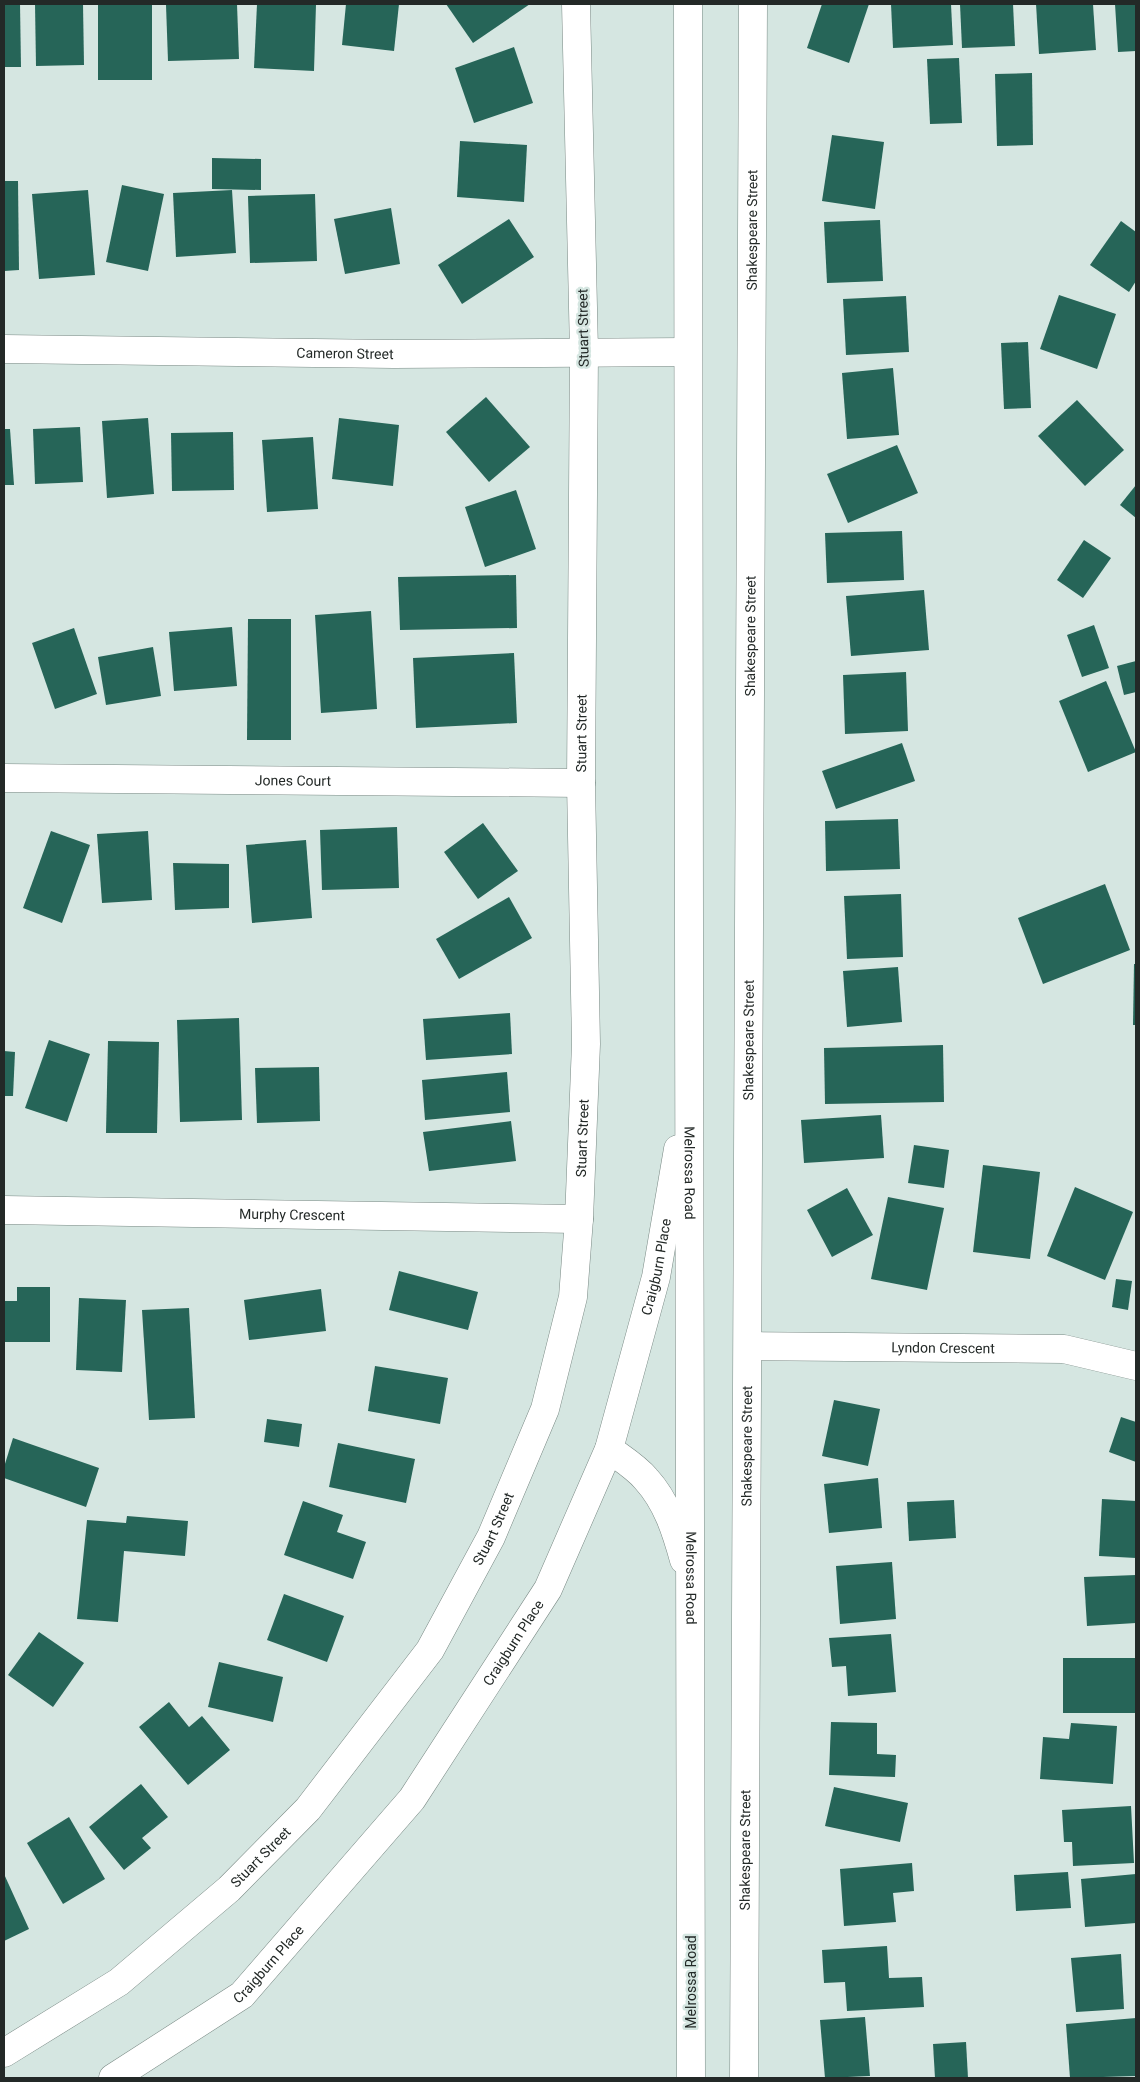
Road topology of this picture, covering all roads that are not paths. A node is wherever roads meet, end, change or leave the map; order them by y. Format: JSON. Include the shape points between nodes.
{"nodes":[{"id":1,"x":576,"y":4,"type":"edge"},
{"id":2,"x":688,"y":4,"type":"edge"},
{"id":3,"x":753,"y":4,"type":"edge"},
{"id":4,"x":4,"y":349,"type":"edge"},
{"id":5,"x":584,"y":352,"type":"junction"},
{"id":6,"x":686,"y":352,"type":"junction"},
{"id":7,"x":4,"y":778,"type":"edge"},
{"id":8,"x":582,"y":784,"type":"junction"},
{"id":9,"x":690,"y":1076,"type":"junction"},
{"id":10,"x":4,"y":1210,"type":"edge"},
{"id":11,"x":579,"y":1219,"type":"junction"},
{"id":12,"x":748,"y":1346,"type":"junction"},
{"id":13,"x":1136,"y":1366,"type":"edge"},
{"id":14,"x":609,"y":1449,"type":"junction"},
{"id":15,"x":693,"y":1596,"type":"junction"},
{"id":16,"x":4,"y":2053,"type":"edge"},
{"id":17,"x":113,"y":2078,"type":"edge"},
{"id":18,"x":691,"y":2078,"type":"edge"},
{"id":19,"x":744,"y":2078,"type":"edge"}],
"edges":[{"from":1,"to":5,"type":"street","name":"Stuart Street"},
{"from":2,"to":6,"type":"street"},
{"from":3,"to":12,"type":"street","name":"Shakespeare Street"},
{"from":4,"to":5,"type":"street","name":"Cameron Street","via":[[394,354]]},
{"from":5,"to":6,"type":"street","name":"Cameron Street"},
{"from":5,"to":8,"type":"street","name":"Stuart Street"},
{"from":6,"to":9,"type":"street"},
{"from":7,"to":8,"type":"street","name":"Jones Court"},
{"from":8,"to":11,"type":"street","name":"Stuart Street","via":[[586,1044]]},
{"from":9,"to":14,"type":"street","name":"Craigburn Place","via":[[656,1277]]},
{"from":9,"to":15,"type":"street","name":"Melrossa Road"},
{"from":10,"to":11,"type":"street","name":"Murphy Crescent"},
{"from":11,"to":16,"type":"street","name":"Stuart Street","via":[[573,1297],[545,1409],[491,1537],[430,1650],[308,1809],[229,1889],[119,1982]]},
{"from":12,"to":13,"type":"street","name":"Lyndon Crescent","via":[[1064,1349]]},
{"from":12,"to":19,"type":"street","name":"Shakespeare Street"},
{"from":14,"to":15,"type":"street","via":[[646,1478],[662,1500],[674,1525]]},
{"from":14,"to":17,"type":"street","name":"Craigburn Place","via":[[548,1589],[412,1799],[242,1995]]},
{"from":15,"to":18,"type":"street","name":"Melrossa Road"}]}
